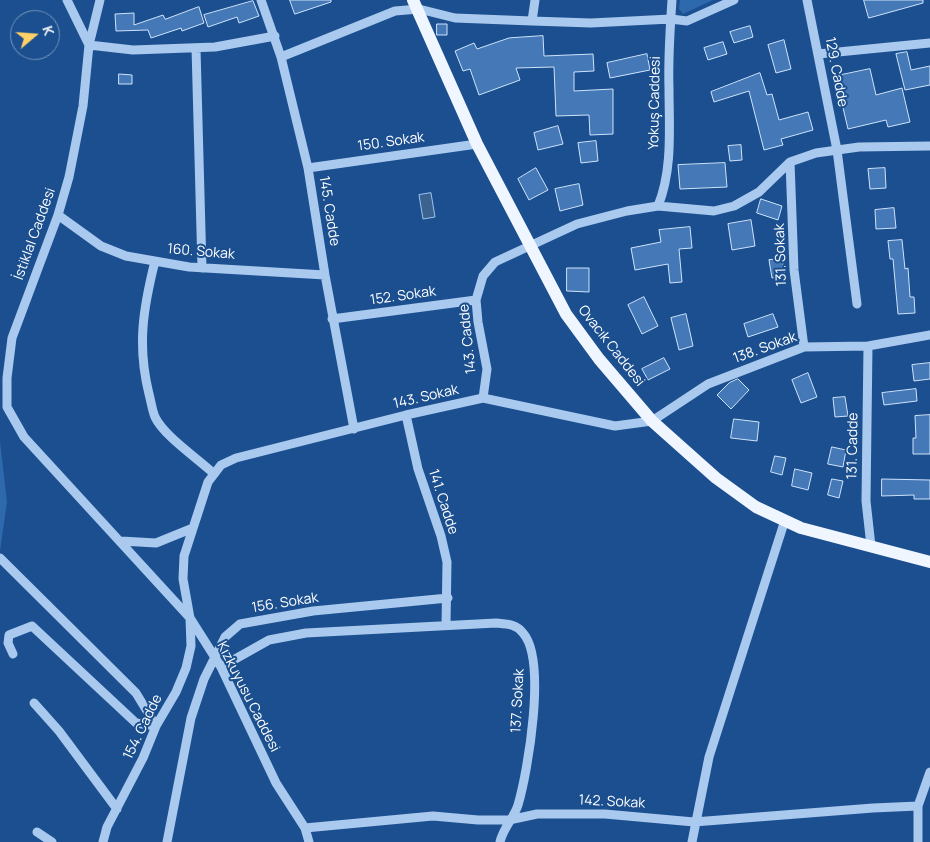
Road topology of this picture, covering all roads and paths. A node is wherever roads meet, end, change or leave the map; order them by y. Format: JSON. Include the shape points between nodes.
{"nodes":[{"id":1,"x":67,"y":0,"type":"edge"},
{"id":2,"x":100,"y":0,"type":"edge"},
{"id":3,"x":261,"y":0,"type":"edge"},
{"id":4,"x":535,"y":0,"type":"edge"},
{"id":5,"x":672,"y":0,"type":"edge"},
{"id":6,"x":734,"y":0,"type":"edge"},
{"id":7,"x":807,"y":0,"type":"edge"},
{"id":8,"x":416,"y":5,"type":"edge"},
{"id":9,"x":671,"y":19,"type":"junction"},
{"id":10,"x":532,"y":22,"type":"junction"},
{"id":11,"x":275,"y":36,"type":"junction"},
{"id":12,"x":930,"y":43,"type":"edge"},
{"id":13,"x":89,"y":45,"type":"junction"},
{"id":14,"x":196,"y":48,"type":"junction"},
{"id":15,"x":818,"y":54,"type":"junction"},
{"id":16,"x":281,"y":57,"type":"junction"},
{"id":17,"x":477,"y":144,"type":"junction"},
{"id":18,"x":930,"y":146,"type":"edge"},
{"id":19,"x":838,"y":150,"type":"junction"},
{"id":20,"x":790,"y":162,"type":"junction"},
{"id":21,"x":308,"y":168,"type":"junction"},
{"id":22,"x":658,"y":206,"type":"junction"},
{"id":23,"x":58,"y":215,"type":"junction"},
{"id":24,"x":533,"y":246,"type":"junction"},
{"id":25,"x":156,"y":261,"type":"junction"},
{"id":26,"x":202,"y":268,"type":"junction"},
{"id":27,"x":324,"y":275,"type":"junction"},
{"id":28,"x":476,"y":300,"type":"junction"},
{"id":29,"x":857,"y":304,"type":"dead end"},
{"id":30,"x":332,"y":319,"type":"junction"},
{"id":31,"x":930,"y":335,"type":"edge"},
{"id":32,"x":868,"y":346,"type":"junction"},
{"id":33,"x":804,"y":347,"type":"junction"},
{"id":34,"x":483,"y":398,"type":"junction"},
{"id":35,"x":406,"y":415,"type":"junction"},
{"id":36,"x":652,"y":421,"type":"junction"},
{"id":37,"x":354,"y":429,"type":"junction"},
{"id":38,"x":213,"y":473,"type":"junction"},
{"id":39,"x":785,"y":520,"type":"junction"},
{"id":40,"x":192,"y":528,"type":"junction"},
{"id":41,"x":121,"y":541,"type":"junction"},
{"id":42,"x":871,"y":546,"type":"junction"},
{"id":43,"x":0,"y":558,"type":"edge"},
{"id":44,"x":930,"y":562,"type":"edge"},
{"id":45,"x":448,"y":598,"type":"junction"},
{"id":46,"x":190,"y":618,"type":"junction"},
{"id":47,"x":446,"y":625,"type":"junction"},
{"id":48,"x":13,"y":654,"type":"dead end"},
{"id":49,"x":216,"y":658,"type":"junction"},
{"id":50,"x":221,"y":667,"type":"junction"},
{"id":51,"x":34,"y":703,"type":"dead end"},
{"id":52,"x":156,"y":726,"type":"junction"},
{"id":53,"x":930,"y":772,"type":"edge"},
{"id":54,"x":928,"y":782,"type":"edge"},
{"id":55,"x":918,"y":806,"type":"junction"},
{"id":56,"x":116,"y":809,"type":"junction"},
{"id":57,"x":509,"y":820,"type":"junction"},
{"id":58,"x":694,"y":822,"type":"junction"},
{"id":59,"x":305,"y":828,"type":"junction"},
{"id":60,"x":37,"y":832,"type":"dead end"},
{"id":61,"x":52,"y":842,"type":"edge"},
{"id":62,"x":103,"y":842,"type":"edge"},
{"id":63,"x":167,"y":842,"type":"edge"},
{"id":64,"x":309,"y":842,"type":"edge"},
{"id":65,"x":500,"y":842,"type":"edge"},
{"id":66,"x":692,"y":842,"type":"edge"},
{"id":67,"x":918,"y":842,"type":"edge"}],
"edges":[{"from":1,"to":13,"type":"street"},
{"from":2,"to":13,"type":"street","name":"İstiklal Caddesi"},
{"from":3,"to":11,"type":"street","name":"145. Cadde"},
{"from":4,"to":10,"type":"street"},
{"from":5,"to":9,"type":"street","name":"Yokuş Caddesi"},
{"from":6,"to":9,"type":"street","via":[[687,21]]},
{"from":7,"to":15,"type":"street","name":"129. Cadde"},
{"from":8,"to":10,"type":"street","via":[[455,18]]},
{"from":8,"to":16,"type":"street"},
{"from":8,"to":17,"type":"main road","name":"Ovacık Caddesi"},
{"from":9,"to":10,"type":"street"},
{"from":9,"to":22,"type":"street","name":"Yokuş Caddesi","via":[[666,187]]},
{"from":11,"to":14,"type":"street"},
{"from":11,"to":16,"type":"street","name":"145. Cadde"},
{"from":12,"to":15,"type":"street"},
{"from":13,"to":14,"type":"street","via":[[133,50]]},
{"from":13,"to":23,"type":"street","name":"İstiklal Caddesi","via":[[83,106]]},
{"from":14,"to":26,"type":"street"},
{"from":15,"to":19,"type":"street","name":"129. Cadde"},
{"from":16,"to":21,"type":"street","name":"145. Cadde"},
{"from":17,"to":21,"type":"street","name":"150. Sokak"},
{"from":17,"to":24,"type":"main road","name":"Ovacık Caddesi"},
{"from":18,"to":19,"type":"street"},
{"from":19,"to":20,"type":"street"},
{"from":19,"to":29,"type":"street","name":"129. Cadde"},
{"from":20,"to":22,"type":"street","name":"143. Cadde","via":[[759,192],[734,206],[714,211]]},
{"from":20,"to":33,"type":"street","name":"131. Sokak","via":[[794,270]]},
{"from":21,"to":27,"type":"street","name":"145. Cadde"},
{"from":22,"to":24,"type":"street","name":"143. Cadde","via":[[577,224]]},
{"from":23,"to":25,"type":"street","name":"160. Sokak","via":[[101,246],[126,256]]},
{"from":23,"to":41,"type":"street","name":"İstiklal Caddesi","via":[[12,338],[7,407],[24,437],[45,462]]},
{"from":24,"to":28,"type":"street","name":"143. Cadde","via":[[495,262],[483,276]]},
{"from":24,"to":36,"type":"main road","name":"Ovacık Caddesi","via":[[566,314]]},
{"from":25,"to":26,"type":"street","name":"160. Sokak"},
{"from":25,"to":38,"type":"street","via":[[144,303],[142,345],[145,376],[155,417]]},
{"from":26,"to":27,"type":"street","name":"160. Sokak"},
{"from":27,"to":30,"type":"street","name":"145. Cadde"},
{"from":28,"to":30,"type":"street","name":"152. Sokak"},
{"from":28,"to":34,"type":"street","name":"143. Cadde","via":[[487,369]]},
{"from":30,"to":37,"type":"street","name":"145. Cadde"},
{"from":31,"to":32,"type":"street","name":"138. Sokak"},
{"from":32,"to":33,"type":"street","name":"138. Sokak"},
{"from":32,"to":42,"type":"street","name":"131. Cadde","via":[[866,501]]},
{"from":33,"to":36,"type":"street","name":"138. Sokak","via":[[708,384]]},
{"from":34,"to":35,"type":"street","name":"143. Sokak"},
{"from":34,"to":36,"type":"street","name":"143. Sokak","via":[[615,426]]},
{"from":35,"to":37,"type":"street","name":"143. Sokak"},
{"from":35,"to":45,"type":"street","name":"141. Cadde","via":[[418,469],[447,562]]},
{"from":36,"to":39,"type":"main road","name":"Ovacık Caddesi","via":[[716,478],[756,506]]},
{"from":37,"to":38,"type":"street","name":"143. Sokak","via":[[236,458]]},
{"from":38,"to":40,"type":"street","name":"Kızkuyusu Caddesi"},
{"from":39,"to":42,"type":"main road","name":"Ovacık Caddesi","via":[[801,528]]},
{"from":39,"to":58,"type":"street","via":[[709,757]]},
{"from":40,"to":41,"type":"street","via":[[156,544]]},
{"from":40,"to":46,"type":"street","name":"Kızkuyusu Caddesi","via":[[183,579]]},
{"from":41,"to":46,"type":"street","name":"İstiklal Caddesi"},
{"from":42,"to":44,"type":"main road","name":"Ovacık Caddesi"},
{"from":43,"to":52,"type":"street","via":[[136,693]]},
{"from":45,"to":47,"type":"street","name":"141. Cadde"},
{"from":45,"to":49,"type":"street","name":"156. Sokak","via":[[313,611],[240,624],[225,637]]},
{"from":46,"to":49,"type":"street","name":"Kızkuyusu Caddesi"},
{"from":46,"to":52,"type":"street","name":"154. Cadde","via":[[191,646],[186,668]]},
{"from":47,"to":50,"type":"street","via":[[306,633],[269,640]]},
{"from":47,"to":57,"type":"street","name":"137. Sokak","via":[[514,625],[524,634],[533,652],[531,738],[517,808]]},
{"from":48,"to":52,"type":"street","via":[[8,643],[9,634],[32,626],[136,723]]},
{"from":49,"to":50,"type":"street","name":"Kızkuyusu Caddesi"},
{"from":49,"to":63,"type":"street","name":"156. Sokak","via":[[204,679],[191,718]]},
{"from":50,"to":59,"type":"street","name":"Kızkuyusu Caddesi","via":[[276,783]]},
{"from":51,"to":56,"type":"street","via":[[59,731]]},
{"from":52,"to":56,"type":"street","name":"154. Cadde","via":[[144,758]]},
{"from":53,"to":54,"type":"street"},
{"from":54,"to":55,"type":"street"},
{"from":55,"to":58,"type":"street","name":"142. Sokak"},
{"from":55,"to":67,"type":"street"},
{"from":56,"to":62,"type":"street","name":"154. Cadde"},
{"from":57,"to":58,"type":"street","name":"142. Sokak","via":[[537,814],[605,814]]},
{"from":57,"to":59,"type":"street","name":"142. Sokak","via":[[432,816]]},
{"from":57,"to":65,"type":"street"},
{"from":58,"to":66,"type":"street"},
{"from":59,"to":64,"type":"street","name":"Kızkuyusu Caddesi"},
{"from":60,"to":61,"type":"street"}]}
